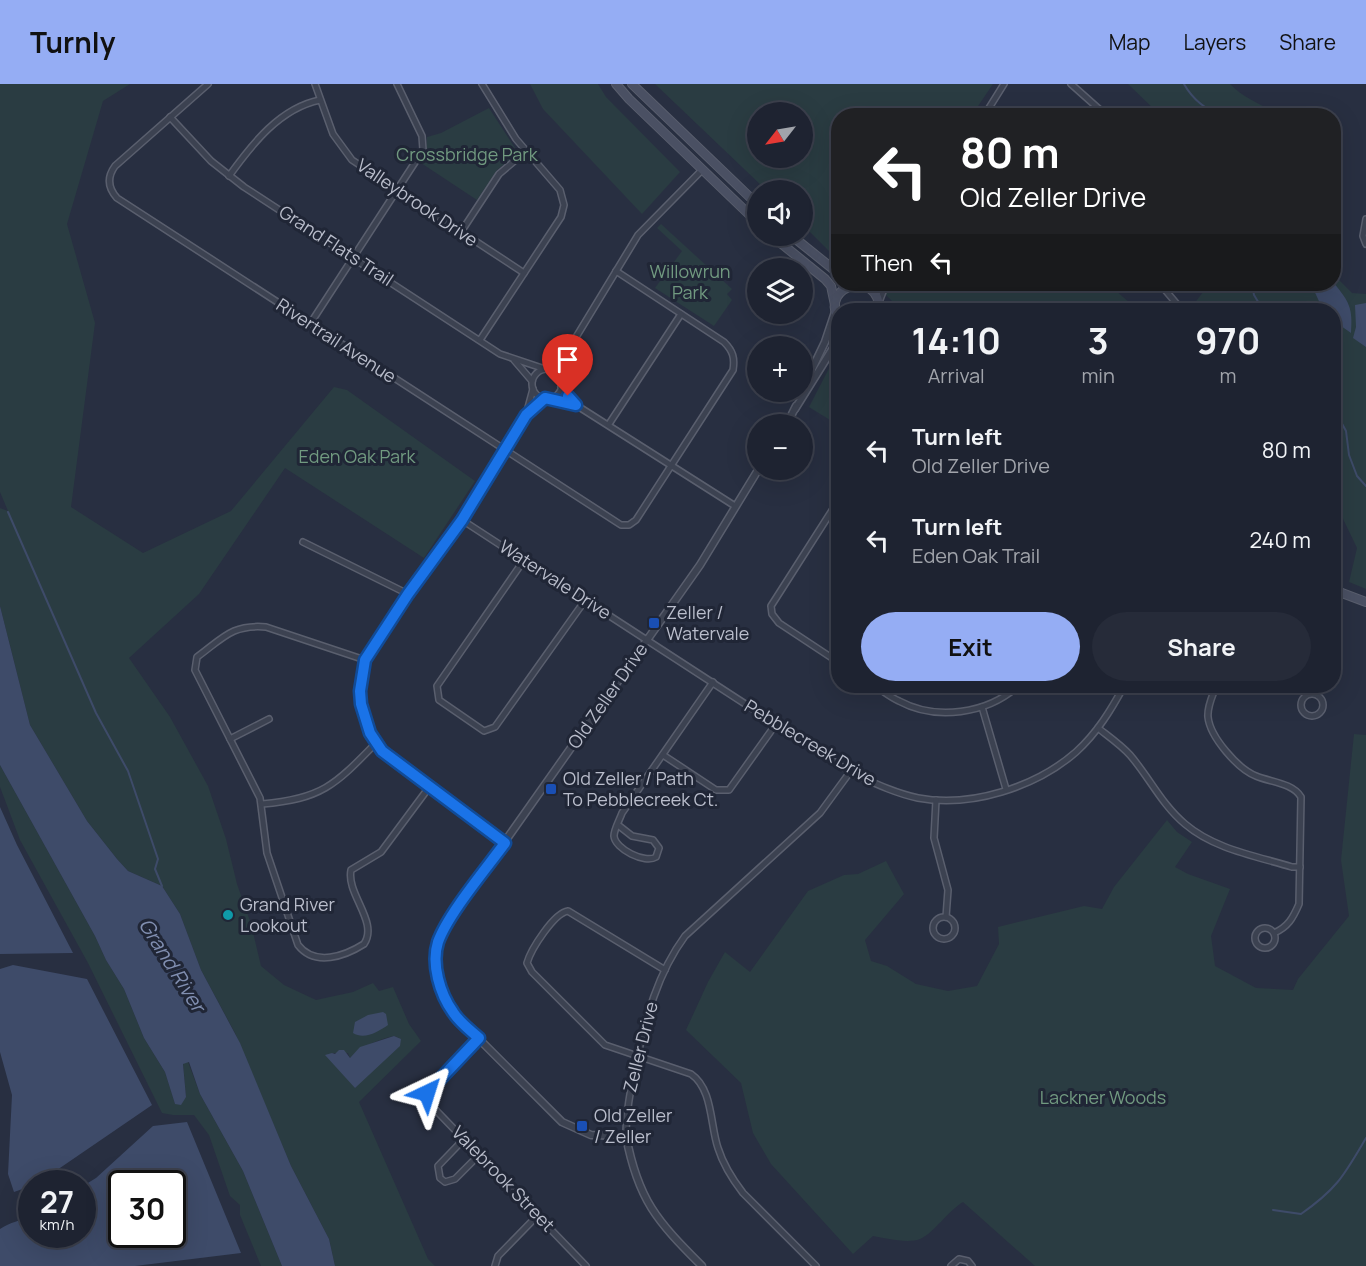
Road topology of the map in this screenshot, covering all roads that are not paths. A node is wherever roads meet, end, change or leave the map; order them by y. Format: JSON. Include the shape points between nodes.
{"nodes":[{"id":1,"x":208,"y":84,"type":"edge"},
{"id":2,"x":315,"y":84,"type":"edge"},
{"id":3,"x":397,"y":84,"type":"edge"},
{"id":4,"x":482,"y":84,"type":"edge"},
{"id":5,"x":616,"y":84,"type":"edge"},
{"id":6,"x":632,"y":84,"type":"edge"},
{"id":7,"x":1004,"y":84,"type":"edge"},
{"id":8,"x":1071,"y":84,"type":"edge"},
{"id":9,"x":320,"y":100,"type":"junction"},
{"id":10,"x":990,"y":108,"type":"edge"},
{"id":11,"x":1098,"y":108,"type":"edge"},
{"id":12,"x":170,"y":117,"type":"junction"},
{"id":13,"x":525,"y":152,"type":"junction"},
{"id":14,"x":702,"y":170,"type":"junction"},
{"id":15,"x":229,"y":176,"type":"junction"},
{"id":16,"x":397,"y":191,"type":"junction"},
{"id":17,"x":747,"y":194,"type":"edge"},
{"id":18,"x":747,"y":212,"type":"edge"},
{"id":19,"x":1366,"y":219,"type":"edge"},
{"id":20,"x":461,"y":232,"type":"junction"},
{"id":21,"x":1366,"y":244,"type":"edge"},
{"id":22,"x":784,"y":246,"type":"edge"},
{"id":23,"x":804,"y":246,"type":"edge"},
{"id":24,"x":354,"y":258,"type":"junction"},
{"id":25,"x":831,"y":267,"type":"edge"},
{"id":26,"x":616,"y":271,"type":"junction"},
{"id":27,"x":524,"y":273,"type":"junction"},
{"id":28,"x":831,"y":286,"type":"edge"},
{"id":29,"x":1166,"y":291,"type":"edge"},
{"id":30,"x":1176,"y":303,"type":"edge"},
{"id":31,"x":681,"y":314,"type":"junction"},
{"id":32,"x":310,"y":324,"type":"junction"},
{"id":33,"x":831,"y":326,"type":"edge"},
{"id":34,"x":480,"y":340,"type":"junction"},
{"id":35,"x":831,"y":351,"type":"edge"},
{"id":36,"x":567,"y":352,"type":"junction"},
{"id":37,"x":514,"y":360,"type":"junction"},
{"id":38,"x":813,"y":368,"type":"edge"},
{"id":39,"x":547,"y":369,"type":"junction"},
{"id":40,"x":560,"y":376,"type":"junction"},
{"id":41,"x":532,"y":381,"type":"junction"},
{"id":42,"x":561,"y":387,"type":"junction"},
{"id":43,"x":533,"y":389,"type":"junction"},
{"id":44,"x":547,"y":398,"type":"junction"},
{"id":45,"x":798,"y":402,"type":"edge"},
{"id":46,"x":576,"y":405,"type":"junction"},
{"id":47,"x":795,"y":409,"type":"junction"},
{"id":48,"x":792,"y":414,"type":"edge"},
{"id":49,"x":526,"y":415,"type":"junction"},
{"id":50,"x":609,"y":424,"type":"junction"},
{"id":51,"x":505,"y":451,"type":"junction"},
{"id":52,"x":672,"y":465,"type":"junction"},
{"id":53,"x":752,"y":480,"type":"edge"},
{"id":54,"x":735,"y":506,"type":"junction"},
{"id":55,"x":831,"y":512,"type":"edge"},
{"id":56,"x":462,"y":520,"type":"junction"},
{"id":57,"x":303,"y":542,"type":"dead end"},
{"id":58,"x":524,"y":560,"type":"junction"},
{"id":59,"x":1341,"y":593,"type":"edge"},
{"id":60,"x":408,"y":594,"type":"junction"},
{"id":61,"x":586,"y":599,"type":"junction"},
{"id":62,"x":1366,"y":602,"type":"edge"},
{"id":63,"x":648,"y":640,"type":"junction"},
{"id":64,"x":831,"y":656,"type":"edge"},
{"id":65,"x":365,"y":660,"type":"junction"},
{"id":66,"x":713,"y":682,"type":"junction"},
{"id":67,"x":886,"y":693,"type":"edge"},
{"id":68,"x":1008,"y":693,"type":"edge"},
{"id":69,"x":1120,"y":693,"type":"edge"},
{"id":70,"x":1213,"y":693,"type":"edge"},
{"id":71,"x":1317,"y":695,"type":"joint"},
{"id":72,"x":982,"y":706,"type":"junction"},
{"id":73,"x":268,"y":719,"type":"dead end"},
{"id":74,"x":776,"y":724,"type":"junction"},
{"id":75,"x":1098,"y":728,"type":"junction"},
{"id":76,"x":230,"y":739,"type":"junction"},
{"id":77,"x":376,"y":743,"type":"junction"},
{"id":78,"x":663,"y":755,"type":"junction"},
{"id":79,"x":850,"y":772,"type":"junction"},
{"id":80,"x":430,"y":786,"type":"junction"},
{"id":81,"x":1006,"y":789,"type":"junction"},
{"id":82,"x":936,"y":800,"type":"junction"},
{"id":83,"x":262,"y":804,"type":"junction"},
{"id":84,"x":618,"y":825,"type":"junction"},
{"id":85,"x":505,"y":843,"type":"junction"},
{"id":86,"x":1300,"y":867,"type":"junction"},
{"id":87,"x":946,"y":917,"type":"junction"},
{"id":88,"x":1274,"y":933,"type":"dead end"},
{"id":89,"x":665,"y":970,"type":"junction"},
{"id":90,"x":479,"y":1038,"type":"junction"},
{"id":91,"x":638,"y":1057,"type":"junction"},
{"id":92,"x":626,"y":1136,"type":"junction"},
{"id":93,"x":464,"y":1139,"type":"junction"},
{"id":94,"x":479,"y":1155,"type":"junction"},
{"id":95,"x":538,"y":1215,"type":"junction"},
{"id":96,"x":495,"y":1266,"type":"edge"},
{"id":97,"x":586,"y":1266,"type":"edge"},
{"id":98,"x":702,"y":1266,"type":"edge"},
{"id":99,"x":816,"y":1266,"type":"edge"},
{"id":100,"x":951,"y":1266,"type":"edge"},
{"id":101,"x":972,"y":1266,"type":"edge"}],
"edges":[{"from":1,"to":12,"type":"street","name":"Rivertrail Avenue"},
{"from":2,"to":9,"type":"street","name":"Valleybrook Drive"},
{"from":3,"to":16,"type":"street","via":[[424,143]]},
{"from":4,"to":13,"type":"street"},
{"from":5,"to":14,"type":"main road"},
{"from":6,"to":17,"type":"main road"},
{"from":7,"to":10,"type":"street"},
{"from":8,"to":11,"type":"street"},
{"from":9,"to":15,"type":"street","via":[[286,114],[255,142]]},
{"from":9,"to":16,"type":"street","name":"Valleybrook Drive","via":[[333,134],[346,154]]},
{"from":12,"to":15,"type":"street","name":"Grand Flats Trail"},
{"from":12,"to":32,"type":"street","name":"Rivertrail Avenue","via":[[115,166],[109,180],[114,195]]},
{"from":13,"to":20,"type":"street","via":[[499,174]]},
{"from":13,"to":27,"type":"street","via":[[560,190],[564,205],[561,217]]},
{"from":14,"to":18,"type":"main road"},
{"from":14,"to":26,"type":"street","via":[[638,235]]},
{"from":15,"to":24,"type":"street","name":"Grand Flats Trail"},
{"from":16,"to":20,"type":"street","name":"Valleybrook Drive"},
{"from":16,"to":24,"type":"street"},
{"from":19,"to":21,"type":"street"},
{"from":20,"to":27,"type":"street","name":"Valleybrook Drive"},
{"from":22,"to":28,"type":"main road"},
{"from":23,"to":25,"type":"main road"},
{"from":24,"to":32,"type":"street"},
{"from":24,"to":34,"type":"street","name":"Grand Flats Trail"},
{"from":26,"to":31,"type":"street"},
{"from":26,"to":36,"type":"street"},
{"from":27,"to":34,"type":"street"},
{"from":29,"to":30,"type":"street"},
{"from":31,"to":50,"type":"street"},
{"from":31,"to":52,"type":"street","via":[[724,342],[734,355],[734,363]]},
{"from":32,"to":51,"type":"street","name":"Rivertrail Avenue"},
{"from":33,"to":38,"type":"street"},
{"from":34,"to":37,"type":"street","name":"Grand Flats Trail"},
{"from":35,"to":47,"type":"street"},
{"from":36,"to":39,"type":"street"},
{"from":36,"to":40,"type":"street"},
{"from":37,"to":39,"type":"street","name":"Grand Flats Trail"},
{"from":37,"to":41,"type":"street","name":"Grand Flats Trail"},
{"from":39,"to":40,"type":"street"},
{"from":39,"to":41,"type":"street","via":[[536,373]]},
{"from":40,"to":42,"type":"street"},
{"from":41,"to":43,"type":"street"},
{"from":42,"to":44,"type":"street","via":[[557,394]]},
{"from":42,"to":46,"type":"street"},
{"from":43,"to":44,"type":"street"},
{"from":43,"to":49,"type":"street"},
{"from":44,"to":46,"type":"street"},
{"from":44,"to":49,"type":"street"},
{"from":45,"to":47,"type":"street"},
{"from":46,"to":50,"type":"street"},
{"from":47,"to":48,"type":"street"},
{"from":49,"to":51,"type":"street"},
{"from":50,"to":52,"type":"street"},
{"from":51,"to":52,"type":"street","name":"Rivertrail Avenue","via":[[621,525],[636,519]]},
{"from":51,"to":56,"type":"street"},
{"from":52,"to":54,"type":"street"},
{"from":53,"to":54,"type":"street","name":"Old Zeller Drive"},
{"from":54,"to":63,"type":"street","name":"Old Zeller Drive"},
{"from":55,"to":64,"type":"street","via":[[771,606],[779,623]]},
{"from":56,"to":58,"type":"street","name":"Watervale Drive"},
{"from":56,"to":60,"type":"street"},
{"from":57,"to":60,"type":"street"},
{"from":58,"to":61,"type":"street","name":"Watervale Drive"},
{"from":58,"to":61,"type":"street","via":[[436,686],[439,700],[477,728],[484,731],[495,727]]},
{"from":59,"to":62,"type":"main road"},
{"from":60,"to":65,"type":"street"},
{"from":61,"to":63,"type":"street","name":"Watervale Drive"},
{"from":63,"to":66,"type":"street","name":"Pebblecreek Drive"},
{"from":63,"to":85,"type":"street","name":"Old Zeller Drive"},
{"from":65,"to":76,"type":"street","via":[[266,627],[236,628],[194,663]]},
{"from":65,"to":77,"type":"street","via":[[361,704]]},
{"from":66,"to":74,"type":"street","name":"Pebblecreek Drive"},
{"from":66,"to":78,"type":"street"},
{"from":67,"to":72,"type":"street","via":[[900,702],[941,713]]},
{"from":68,"to":72,"type":"street"},
{"from":69,"to":75,"type":"street","name":"Pebblecreek Drive"},
{"from":70,"to":86,"type":"street","via":[[1209,704],[1212,731],[1237,764],[1258,777],[1293,789],[1301,797]]},
{"from":71,"to":71,"type":"street","via":[[1306,696],[1302,702],[1307,715],[1315,716],[1323,710]]},
{"from":72,"to":81,"type":"street"},
{"from":73,"to":76,"type":"street"},
{"from":74,"to":78,"type":"street","via":[[729,790],[716,790]]},
{"from":74,"to":79,"type":"street","name":"Pebblecreek Drive"},
{"from":75,"to":81,"type":"street","name":"Pebblecreek Drive","via":[[1076,752],[1048,771]]},
{"from":75,"to":86,"type":"street","via":[[1129,753],[1170,808],[1199,835],[1217,844]]},
{"from":76,"to":83,"type":"street"},
{"from":77,"to":80,"type":"street"},
{"from":77,"to":83,"type":"street","via":[[322,791],[296,801]]},
{"from":78,"to":84,"type":"street","via":[[622,813]]},
{"from":79,"to":82,"type":"street","name":"Pebblecreek Drive","via":[[891,790]]},
{"from":79,"to":89,"type":"street","name":"Zeller Drive","via":[[820,813],[685,936]]},
{"from":80,"to":83,"type":"street","via":[[381,852],[351,870],[368,938],[351,952],[327,957],[309,955],[298,945],[267,853]]},
{"from":80,"to":85,"type":"street"},
{"from":81,"to":82,"type":"street","name":"Pebblecreek Drive","via":[[971,798]]},
{"from":82,"to":87,"type":"street","via":[[934,837],[948,890]]},
{"from":84,"to":84,"type":"street","via":[[614,835],[624,848],[642,860],[657,857],[659,849],[653,840],[632,836]]},
{"from":85,"to":90,"type":"street","name":"Old Zeller Drive","via":[[446,925],[437,944],[436,971],[442,992],[452,1012]]},
{"from":86,"to":88,"type":"street","via":[[1299,904],[1294,918]]},
{"from":87,"to":87,"type":"street","via":[[939,918],[933,926],[936,936],[942,939],[949,938],[955,928]]},
{"from":89,"to":91,"type":"street","name":"Zeller Drive","via":[[647,1013]]},
{"from":89,"to":91,"type":"street","via":[[568,911],[558,915],[529,954],[527,963],[532,972],[599,1040]]},
{"from":90,"to":92,"type":"street","name":"Old Zeller Drive","via":[[562,1122],[591,1135]]},
{"from":90,"to":93,"type":"street","name":"Valebrook Street","via":[[427,1093],[430,1105]]},
{"from":91,"to":92,"type":"street","name":"Zeller Drive","via":[[627,1106]]},
{"from":91,"to":99,"type":"street","via":[[691,1074],[698,1080],[718,1149],[733,1179]]},
{"from":92,"to":98,"type":"street","name":"Zeller Drive","via":[[634,1174],[646,1203]]},
{"from":93,"to":94,"type":"street","name":"Valebrook Street"},
{"from":93,"to":94,"type":"street","via":[[438,1166],[440,1178],[445,1182],[455,1179]]},
{"from":94,"to":95,"type":"street","name":"Valebrook Street"},
{"from":95,"to":96,"type":"street","via":[[498,1256]]},
{"from":95,"to":97,"type":"street","name":"Valebrook Street"},
{"from":100,"to":101,"type":"street","via":[[964,1259]]}]}
